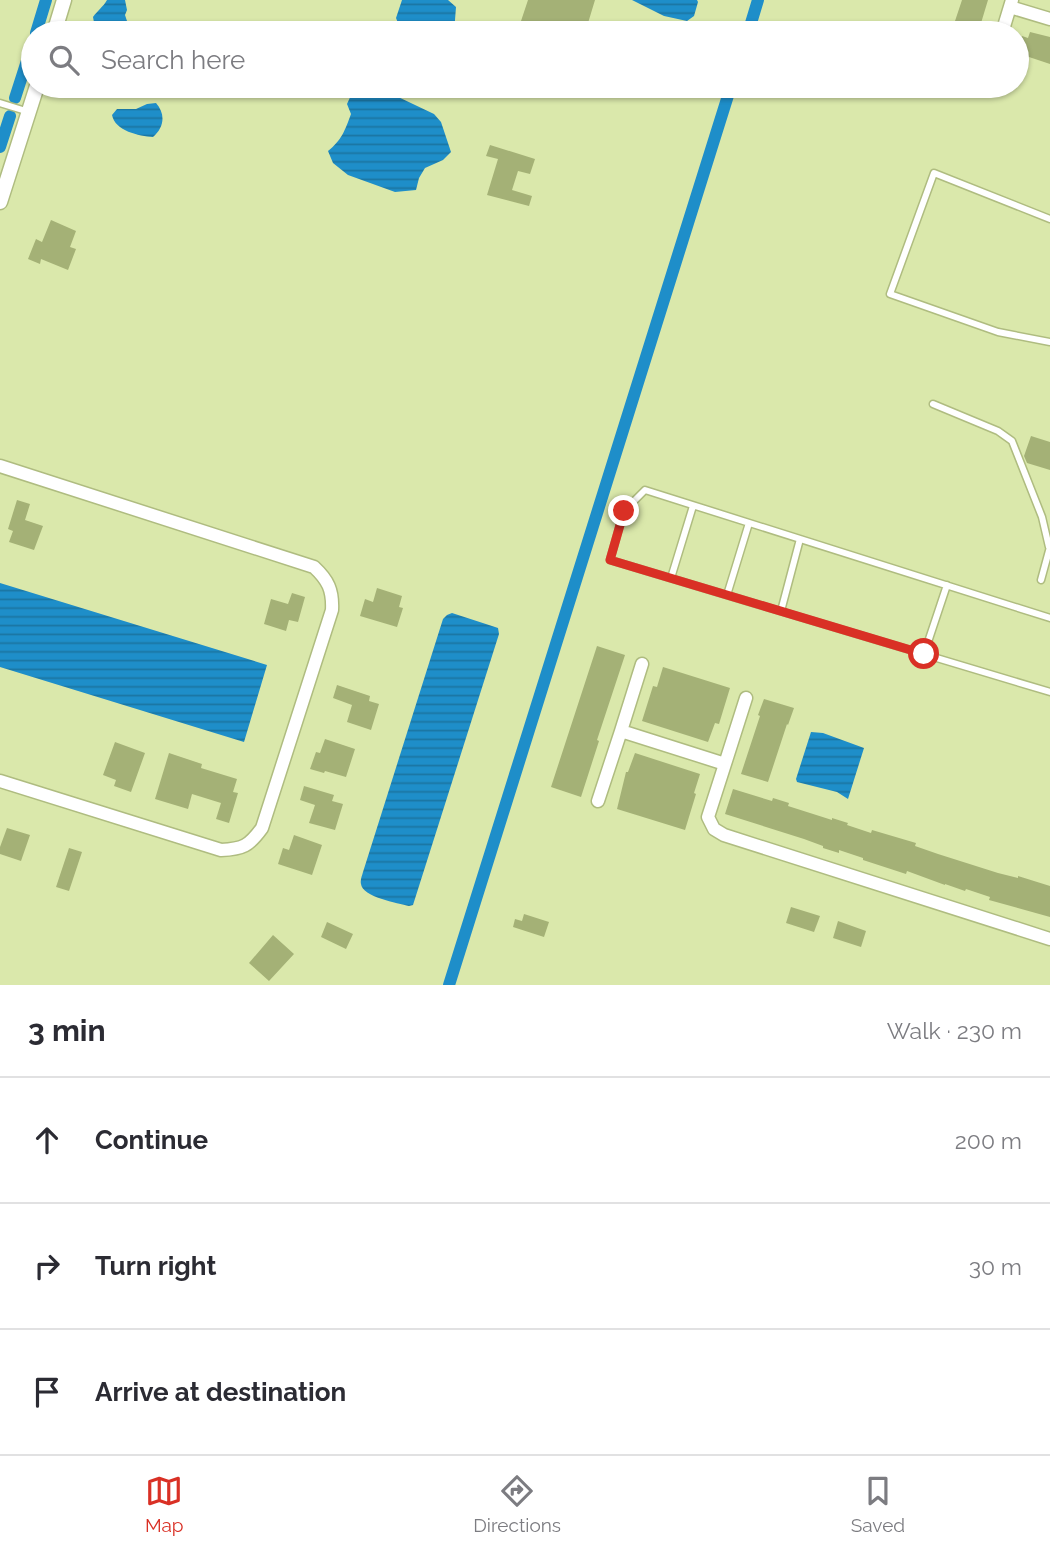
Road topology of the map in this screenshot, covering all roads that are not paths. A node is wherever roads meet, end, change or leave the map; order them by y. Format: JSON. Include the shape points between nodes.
{"nodes":[{"id":1,"x":64,"y":0,"type":"edge"},
{"id":2,"x":1011,"y":3,"type":"edge"},
{"id":3,"x":1050,"y":19,"type":"edge"},
{"id":4,"x":58,"y":21,"type":"edge"},
{"id":5,"x":1006,"y":21,"type":"edge"},
{"id":6,"x":33,"y":98,"type":"edge"},
{"id":7,"x":0,"y":103,"type":"edge"},
{"id":8,"x":29,"y":112,"type":"junction"},
{"id":9,"x":0,"y":202,"type":"edge"},
{"id":10,"x":1050,"y":219,"type":"edge"},
{"id":11,"x":1050,"y":342,"type":"edge"},
{"id":12,"x":933,"y":404,"type":"dead end"},
{"id":13,"x":0,"y":466,"type":"edge"},
{"id":14,"x":693,"y":506,"type":"junction"},
{"id":15,"x":749,"y":523,"type":"junction"},
{"id":16,"x":800,"y":539,"type":"junction"},
{"id":17,"x":1050,"y":547,"type":"edge"},
{"id":18,"x":671,"y":578,"type":"junction"},
{"id":19,"x":1041,"y":580,"type":"dead end"},
{"id":20,"x":947,"y":585,"type":"junction"},
{"id":21,"x":727,"y":595,"type":"junction"},
{"id":22,"x":781,"y":611,"type":"junction"},
{"id":23,"x":1050,"y":618,"type":"edge"},
{"id":24,"x":924,"y":654,"type":"junction"},
{"id":25,"x":642,"y":664,"type":"dead end"},
{"id":26,"x":1050,"y":692,"type":"edge"},
{"id":27,"x":746,"y":698,"type":"dead end"},
{"id":28,"x":621,"y":731,"type":"junction"},
{"id":29,"x":725,"y":764,"type":"junction"},
{"id":30,"x":0,"y":781,"type":"edge"},
{"id":31,"x":598,"y":801,"type":"dead end"},
{"id":32,"x":1050,"y":939,"type":"edge"}],
"edges":[{"from":1,"to":4,"type":"street"},
{"from":2,"to":3,"type":"street"},
{"from":2,"to":5,"type":"street"},
{"from":6,"to":8,"type":"street"},
{"from":7,"to":8,"type":"lane"},
{"from":8,"to":9,"type":"street"},
{"from":10,"to":11,"type":"lane","via":[[934,173],[890,294],[998,332]]},
{"from":12,"to":17,"type":"lane","via":[[1012,441]]},
{"from":13,"to":30,"type":"street","via":[[295,559],[326,577],[332,594],[331,610],[262,828],[252,842],[221,850]]},
{"from":14,"to":15,"type":"lane"},
{"from":14,"to":18,"type":"lane"},
{"from":14,"to":18,"type":"lane","via":[[645,491],[624,511],[610,560]]},
{"from":15,"to":16,"type":"lane"},
{"from":15,"to":21,"type":"lane"},
{"from":16,"to":20,"type":"lane"},
{"from":16,"to":22,"type":"lane"},
{"from":17,"to":19,"type":"lane"},
{"from":18,"to":21,"type":"lane"},
{"from":20,"to":23,"type":"lane"},
{"from":20,"to":24,"type":"lane"},
{"from":21,"to":22,"type":"lane"},
{"from":22,"to":24,"type":"lane"},
{"from":24,"to":26,"type":"lane"},
{"from":25,"to":28,"type":"street"},
{"from":27,"to":29,"type":"street"},
{"from":28,"to":29,"type":"street"},
{"from":28,"to":31,"type":"street"},
{"from":29,"to":32,"type":"street","via":[[708,817],[713,829],[724,835]]}]}
